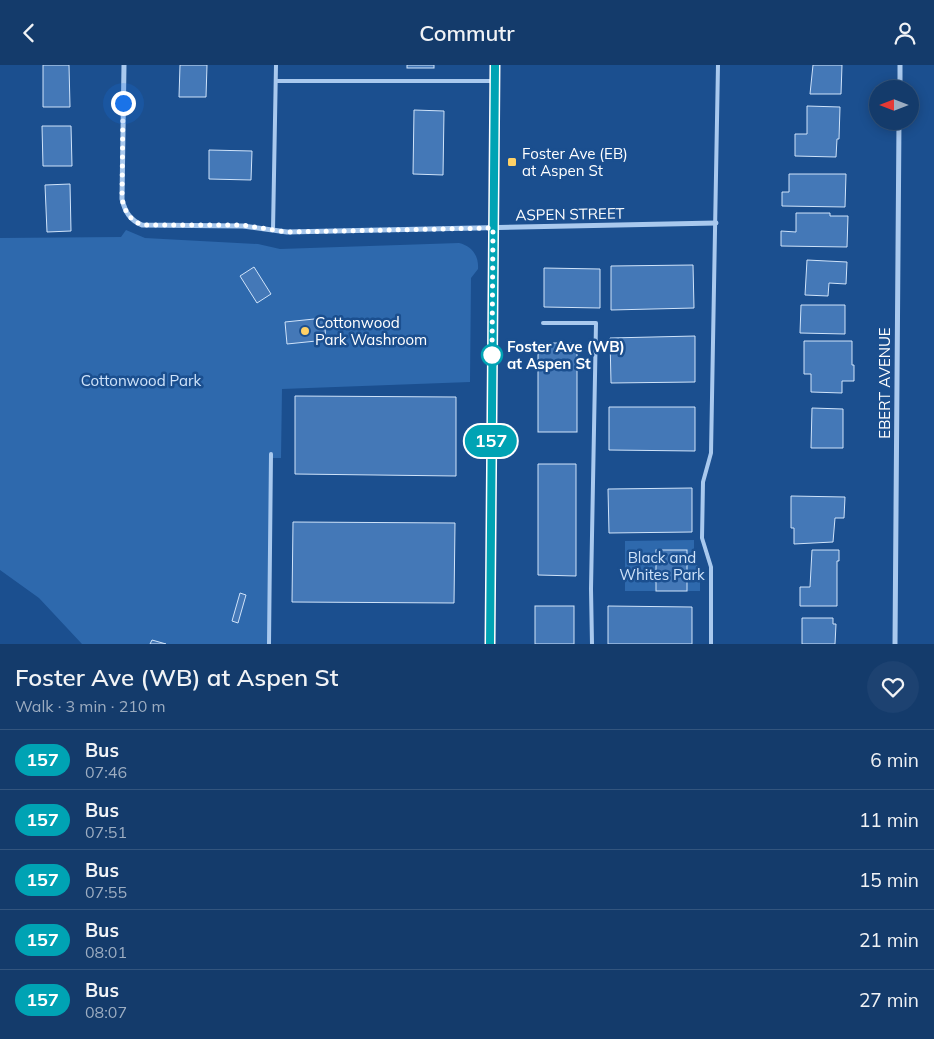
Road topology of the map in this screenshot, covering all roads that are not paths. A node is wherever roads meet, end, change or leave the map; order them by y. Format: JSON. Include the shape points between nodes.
{"nodes":[{"id":1,"x":124,"y":65,"type":"edge"},
{"id":2,"x":276,"y":65,"type":"edge"},
{"id":3,"x":495,"y":65,"type":"edge"},
{"id":4,"x":718,"y":65,"type":"edge"},
{"id":5,"x":900,"y":65,"type":"edge"},
{"id":6,"x":900,"y":80,"type":"edge"},
{"id":7,"x":276,"y":81,"type":"junction"},
{"id":8,"x":495,"y":81,"type":"junction"},
{"id":9,"x":899,"y":130,"type":"edge"},
{"id":10,"x":716,"y":223,"type":"junction"},
{"id":11,"x":493,"y":228,"type":"junction"},
{"id":12,"x":273,"y":230,"type":"junction"},
{"id":13,"x":543,"y":323,"type":"dead end"},
{"id":14,"x":271,"y":454,"type":"dead end"},
{"id":15,"x":270,"y":644,"type":"edge"},
{"id":16,"x":490,"y":644,"type":"edge"},
{"id":17,"x":592,"y":644,"type":"edge"},
{"id":18,"x":711,"y":644,"type":"edge"},
{"id":19,"x":895,"y":644,"type":"edge"}],
"edges":[{"from":1,"to":12,"type":"street","name":"ASPEN STREET","via":[[122,199],[134,222],[142,225],[243,225]]},
{"from":2,"to":7,"type":"lane"},
{"from":3,"to":8,"type":"street"},
{"from":4,"to":10,"type":"lane"},
{"from":5,"to":6,"type":"street"},
{"from":7,"to":8,"type":"lane"},
{"from":7,"to":12,"type":"lane"},
{"from":8,"to":11,"type":"street"},
{"from":9,"to":19,"type":"street","name":"EBERT AVENUE"},
{"from":10,"to":11,"type":"street","name":"ASPEN STREET"},
{"from":10,"to":18,"type":"lane","via":[[712,453],[703,482],[702,538],[711,567]]},
{"from":11,"to":12,"type":"street","name":"ASPEN STREET"},
{"from":11,"to":16,"type":"street"},
{"from":13,"to":17,"type":"lane","via":[[596,323]]},
{"from":14,"to":15,"type":"lane"}]}
